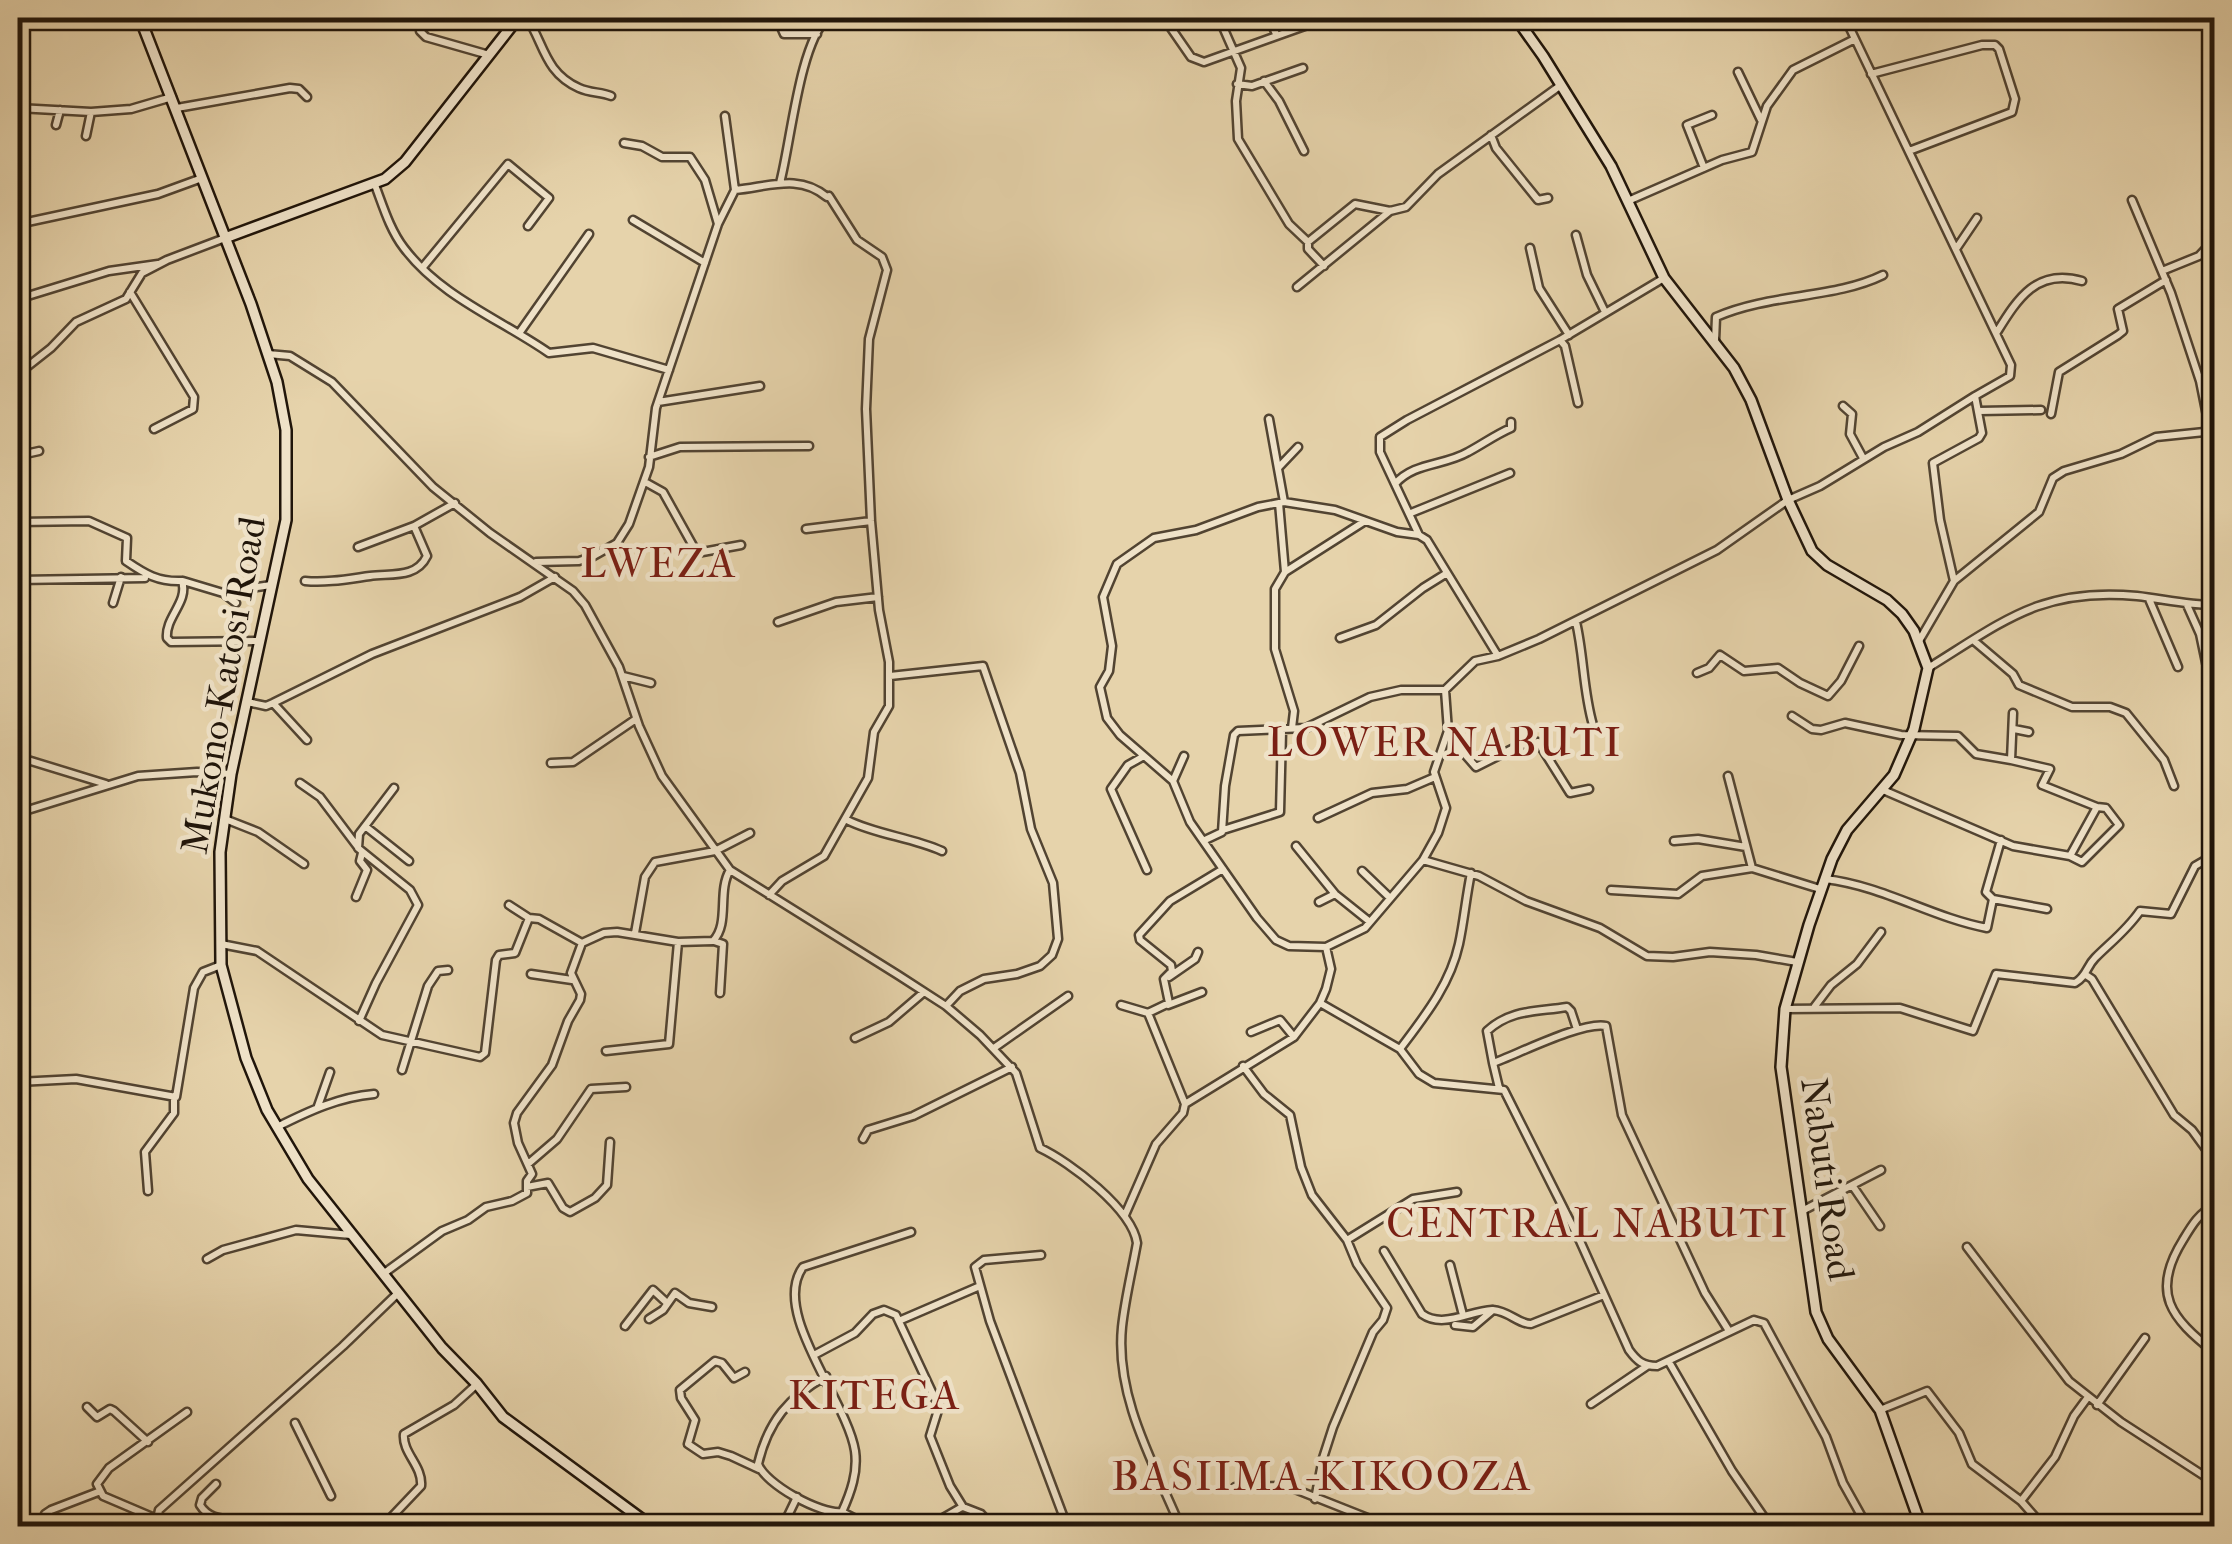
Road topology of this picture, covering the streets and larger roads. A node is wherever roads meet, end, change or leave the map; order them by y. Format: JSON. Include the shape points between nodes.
{"nodes":[{"id":1,"x":140,"y":18,"type":"edge"},
{"id":2,"x":420,"y":18,"type":"edge"},
{"id":3,"x":518,"y":18,"type":"edge"},
{"id":4,"x":527,"y":18,"type":"edge"},
{"id":5,"x":777,"y":18,"type":"edge"},
{"id":6,"x":827,"y":18,"type":"edge"},
{"id":7,"x":1164,"y":18,"type":"edge"},
{"id":8,"x":1218,"y":18,"type":"edge"},
{"id":9,"x":1269,"y":18,"type":"edge"},
{"id":10,"x":1326,"y":18,"type":"edge"},
{"id":11,"x":1516,"y":18,"type":"edge"},
{"id":12,"x":1845,"y":18,"type":"edge"},
{"id":13,"x":817,"y":34,"type":"junction"},
{"id":14,"x":1276,"y":34,"type":"junction"},
{"id":15,"x":1855,"y":39,"type":"junction"},
{"id":16,"x":1235,"y":50,"type":"junction"},
{"id":17,"x":490,"y":55,"type":"junction"},
{"id":18,"x":1303,"y":68,"type":"dead end"},
{"id":19,"x":1738,"y":72,"type":"dead end"},
{"id":20,"x":1870,"y":74,"type":"junction"},
{"id":21,"x":1264,"y":82,"type":"junction"},
{"id":22,"x":1238,"y":84,"type":"junction"},
{"id":23,"x":1561,"y":85,"type":"junction"},
{"id":24,"x":307,"y":96,"type":"dead end"},
{"id":25,"x":611,"y":96,"type":"dead end"},
{"id":26,"x":174,"y":102,"type":"junction"},
{"id":27,"x":18,"y":108,"type":"edge"},
{"id":28,"x":60,"y":110,"type":"junction"},
{"id":29,"x":91,"y":112,"type":"junction"},
{"id":30,"x":725,"y":116,"type":"dead end"},
{"id":31,"x":1712,"y":116,"type":"dead end"},
{"id":32,"x":1761,"y":120,"type":"junction"},
{"id":33,"x":56,"y":125,"type":"dead end"},
{"id":34,"x":1491,"y":135,"type":"junction"},
{"id":35,"x":86,"y":136,"type":"dead end"},
{"id":36,"x":624,"y":142,"type":"dead end"},
{"id":37,"x":1304,"y":150,"type":"dead end"},
{"id":38,"x":1909,"y":151,"type":"junction"},
{"id":39,"x":1704,"y":168,"type":"junction"},
{"id":40,"x":203,"y":178,"type":"junction"},
{"id":41,"x":780,"y":183,"type":"junction"},
{"id":42,"x":375,"y":185,"type":"junction"},
{"id":43,"x":734,"y":190,"type":"junction"},
{"id":44,"x":1548,"y":198,"type":"dead end"},
{"id":45,"x":2132,"y":200,"type":"dead end"},
{"id":46,"x":1628,"y":202,"type":"junction"},
{"id":47,"x":1390,"y":211,"type":"junction"},
{"id":48,"x":1977,"y":218,"type":"dead end"},
{"id":49,"x":633,"y":220,"type":"dead end"},
{"id":50,"x":18,"y":224,"type":"edge"},
{"id":51,"x":718,"y":224,"type":"junction"},
{"id":52,"x":528,"y":226,"type":"dead end"},
{"id":53,"x":589,"y":234,"type":"dead end"},
{"id":54,"x":1576,"y":235,"type":"dead end"},
{"id":55,"x":225,"y":238,"type":"junction"},
{"id":56,"x":2214,"y":240,"type":"edge"},
{"id":57,"x":1308,"y":242,"type":"junction"},
{"id":58,"x":1530,"y":248,"type":"dead end"},
{"id":59,"x":1956,"y":249,"type":"junction"},
{"id":60,"x":159,"y":264,"type":"junction"},
{"id":61,"x":705,"y":264,"type":"junction"},
{"id":62,"x":1324,"y":266,"type":"junction"},
{"id":63,"x":423,"y":267,"type":"junction"},
{"id":64,"x":1883,"y":274,"type":"dead end"},
{"id":65,"x":2164,"y":276,"type":"junction"},
{"id":66,"x":1664,"y":278,"type":"junction"},
{"id":67,"x":2082,"y":281,"type":"dead end"},
{"id":68,"x":1297,"y":287,"type":"dead end"},
{"id":69,"x":130,"y":292,"type":"junction"},
{"id":70,"x":18,"y":300,"type":"edge"},
{"id":71,"x":1605,"y":312,"type":"junction"},
{"id":72,"x":520,"y":332,"type":"junction"},
{"id":73,"x":1996,"y":332,"type":"junction"},
{"id":74,"x":1569,"y":335,"type":"junction"},
{"id":75,"x":1560,"y":340,"type":"junction"},
{"id":76,"x":1715,"y":341,"type":"junction"},
{"id":77,"x":268,"y":354,"type":"junction"},
{"id":78,"x":669,"y":370,"type":"junction"},
{"id":79,"x":18,"y":374,"type":"edge"},
{"id":80,"x":760,"y":386,"type":"dead end"},
{"id":81,"x":1975,"y":396,"type":"junction"},
{"id":82,"x":658,"y":402,"type":"junction"},
{"id":83,"x":1578,"y":404,"type":"dead end"},
{"id":84,"x":1843,"y":406,"type":"dead end"},
{"id":85,"x":2041,"y":410,"type":"dead end"},
{"id":86,"x":1978,"y":411,"type":"junction"},
{"id":87,"x":2051,"y":414,"type":"dead end"},
{"id":88,"x":1269,"y":419,"type":"dead end"},
{"id":89,"x":1510,"y":422,"type":"dead end"},
{"id":90,"x":154,"y":429,"type":"dead end"},
{"id":91,"x":2212,"y":431,"type":"edge"},
{"id":92,"x":809,"y":446,"type":"dead end"},
{"id":93,"x":1298,"y":447,"type":"dead end"},
{"id":94,"x":18,"y":448,"type":"edge"},
{"id":95,"x":39,"y":451,"type":"dead end"},
{"id":96,"x":649,"y":457,"type":"junction"},
{"id":97,"x":1863,"y":458,"type":"junction"},
{"id":98,"x":1278,"y":468,"type":"junction"},
{"id":99,"x":1510,"y":473,"type":"dead end"},
{"id":100,"x":645,"y":482,"type":"junction"},
{"id":101,"x":1395,"y":484,"type":"junction"},
{"id":102,"x":1788,"y":500,"type":"junction"},
{"id":103,"x":1281,"y":502,"type":"junction"},
{"id":104,"x":454,"y":503,"type":"junction"},
{"id":105,"x":1410,"y":513,"type":"junction"},
{"id":106,"x":1366,"y":520,"type":"junction"},
{"id":107,"x":871,"y":521,"type":"junction"},
{"id":108,"x":18,"y":522,"type":"edge"},
{"id":109,"x":414,"y":526,"type":"junction"},
{"id":110,"x":806,"y":528,"type":"dead end"},
{"id":111,"x":1420,"y":535,"type":"junction"},
{"id":112,"x":741,"y":545,"type":"dead end"},
{"id":113,"x":358,"y":547,"type":"dead end"},
{"id":114,"x":535,"y":562,"type":"junction"},
{"id":115,"x":1285,"y":572,"type":"junction"},
{"id":116,"x":1447,"y":573,"type":"junction"},
{"id":117,"x":555,"y":576,"type":"junction"},
{"id":118,"x":121,"y":577,"type":"junction"},
{"id":119,"x":152,"y":578,"type":"junction"},
{"id":120,"x":18,"y":580,"type":"edge"},
{"id":121,"x":182,"y":581,"type":"junction"},
{"id":122,"x":304,"y":581,"type":"dead end"},
{"id":123,"x":1954,"y":581,"type":"junction"},
{"id":124,"x":272,"y":585,"type":"junction"},
{"id":125,"x":223,"y":593,"type":"junction"},
{"id":126,"x":878,"y":597,"type":"junction"},
{"id":127,"x":2149,"y":598,"type":"junction"},
{"id":128,"x":113,"y":603,"type":"dead end"},
{"id":129,"x":236,"y":603,"type":"dead end"},
{"id":130,"x":2187,"y":605,"type":"junction"},
{"id":131,"x":2214,"y":605,"type":"edge"},
{"id":132,"x":778,"y":622,"type":"dead end"},
{"id":133,"x":1576,"y":622,"type":"junction"},
{"id":134,"x":1340,"y":638,"type":"dead end"},
{"id":135,"x":1973,"y":640,"type":"junction"},
{"id":136,"x":261,"y":641,"type":"junction"},
{"id":137,"x":1919,"y":642,"type":"junction"},
{"id":138,"x":1859,"y":646,"type":"dead end"},
{"id":139,"x":1498,"y":656,"type":"junction"},
{"id":140,"x":2178,"y":667,"type":"dead end"},
{"id":141,"x":1928,"y":668,"type":"junction"},
{"id":142,"x":1697,"y":672,"type":"dead end"},
{"id":143,"x":622,"y":676,"type":"junction"},
{"id":144,"x":890,"y":676,"type":"junction"},
{"id":145,"x":650,"y":683,"type":"dead end"},
{"id":146,"x":1445,"y":690,"type":"junction"},
{"id":147,"x":2214,"y":701,"type":"edge"},
{"id":148,"x":247,"y":702,"type":"junction"},
{"id":149,"x":273,"y":703,"type":"junction"},
{"id":150,"x":2013,"y":713,"type":"dead end"},
{"id":151,"x":1792,"y":716,"type":"dead end"},
{"id":152,"x":2214,"y":718,"type":"edge"},
{"id":153,"x":636,"y":719,"type":"junction"},
{"id":154,"x":1593,"y":724,"type":"dead end"},
{"id":155,"x":1292,"y":728,"type":"junction"},
{"id":156,"x":2014,"y":729,"type":"junction"},
{"id":157,"x":1282,"y":731,"type":"junction"},
{"id":158,"x":2029,"y":732,"type":"dead end"},
{"id":159,"x":1447,"y":734,"type":"junction"},
{"id":160,"x":1912,"y":735,"type":"junction"},
{"id":161,"x":307,"y":740,"type":"dead end"},
{"id":162,"x":2214,"y":752,"type":"edge"},
{"id":163,"x":1144,"y":756,"type":"junction"},
{"id":164,"x":1184,"y":756,"type":"dead end"},
{"id":165,"x":18,"y":757,"type":"edge"},
{"id":166,"x":2011,"y":760,"type":"junction"},
{"id":167,"x":551,"y":763,"type":"dead end"},
{"id":168,"x":232,"y":774,"type":"junction"},
{"id":169,"x":1728,"y":776,"type":"dead end"},
{"id":170,"x":1435,"y":777,"type":"junction"},
{"id":171,"x":1173,"y":781,"type":"junction"},
{"id":172,"x":300,"y":783,"type":"dead end"},
{"id":173,"x":108,"y":785,"type":"junction"},
{"id":174,"x":2174,"y":786,"type":"dead end"},
{"id":175,"x":394,"y":788,"type":"dead end"},
{"id":176,"x":1590,"y":789,"type":"dead end"},
{"id":177,"x":1884,"y":790,"type":"junction"},
{"id":178,"x":2096,"y":808,"type":"junction"},
{"id":179,"x":18,"y":813,"type":"edge"},
{"id":180,"x":1318,"y":818,"type":"dead end"},
{"id":181,"x":224,"y":819,"type":"junction"},
{"id":182,"x":847,"y":820,"type":"junction"},
{"id":183,"x":365,"y":826,"type":"junction"},
{"id":184,"x":1223,"y":830,"type":"junction"},
{"id":185,"x":750,"y":833,"type":"dead end"},
{"id":186,"x":1205,"y":840,"type":"junction"},
{"id":187,"x":2001,"y":840,"type":"junction"},
{"id":188,"x":1674,"y":841,"type":"dead end"},
{"id":189,"x":1296,"y":846,"type":"dead end"},
{"id":190,"x":1746,"y":848,"type":"junction"},
{"id":191,"x":360,"y":850,"type":"junction"},
{"id":192,"x":715,"y":851,"type":"junction"},
{"id":193,"x":942,"y":851,"type":"dead end"},
{"id":194,"x":2214,"y":855,"type":"edge"},
{"id":195,"x":2070,"y":856,"type":"junction"},
{"id":196,"x":1423,"y":860,"type":"junction"},
{"id":197,"x":409,"y":861,"type":"dead end"},
{"id":198,"x":304,"y":864,"type":"dead end"},
{"id":199,"x":1752,"y":868,"type":"junction"},
{"id":200,"x":1222,"y":869,"type":"junction"},
{"id":201,"x":730,"y":870,"type":"junction"},
{"id":202,"x":1147,"y":870,"type":"dead end"},
{"id":203,"x":1362,"y":871,"type":"dead end"},
{"id":204,"x":1471,"y":873,"type":"junction"},
{"id":205,"x":1822,"y":884,"type":"junction"},
{"id":206,"x":1611,"y":890,"type":"dead end"},
{"id":207,"x":1334,"y":894,"type":"junction"},
{"id":208,"x":769,"y":895,"type":"junction"},
{"id":209,"x":356,"y":896,"type":"dead end"},
{"id":210,"x":1389,"y":897,"type":"junction"},
{"id":211,"x":1992,"y":899,"type":"junction"},
{"id":212,"x":1320,"y":902,"type":"dead end"},
{"id":213,"x":509,"y":905,"type":"dead end"},
{"id":214,"x":2047,"y":909,"type":"dead end"},
{"id":215,"x":529,"y":918,"type":"junction"},
{"id":216,"x":1370,"y":922,"type":"junction"},
{"id":217,"x":1880,"y":932,"type":"dead end"},
{"id":218,"x":635,"y":934,"type":"junction"},
{"id":219,"x":713,"y":941,"type":"junction"},
{"id":220,"x":678,"y":942,"type":"junction"},
{"id":221,"x":582,"y":943,"type":"junction"},
{"id":222,"x":220,"y":944,"type":"junction"},
{"id":223,"x":1326,"y":947,"type":"junction"},
{"id":224,"x":1198,"y":952,"type":"dead end"},
{"id":225,"x":1798,"y":962,"type":"junction"},
{"id":226,"x":221,"y":964,"type":"junction"},
{"id":227,"x":448,"y":970,"type":"dead end"},
{"id":228,"x":531,"y":974,"type":"dead end"},
{"id":229,"x":2086,"y":976,"type":"junction"},
{"id":230,"x":1164,"y":979,"type":"junction"},
{"id":231,"x":572,"y":980,"type":"junction"},
{"id":232,"x":924,"y":992,"type":"junction"},
{"id":233,"x":1202,"y":992,"type":"dead end"},
{"id":234,"x":720,"y":993,"type":"dead end"},
{"id":235,"x":1068,"y":996,"type":"dead end"},
{"id":236,"x":1320,"y":1003,"type":"junction"},
{"id":237,"x":946,"y":1006,"type":"junction"},
{"id":238,"x":1121,"y":1006,"type":"dead end"},
{"id":239,"x":1167,"y":1006,"type":"junction"},
{"id":240,"x":1815,"y":1007,"type":"junction"},
{"id":241,"x":1786,"y":1010,"type":"junction"},
{"id":242,"x":1148,"y":1013,"type":"junction"},
{"id":243,"x":359,"y":1021,"type":"junction"},
{"id":244,"x":1577,"y":1029,"type":"junction"},
{"id":245,"x":1251,"y":1032,"type":"dead end"},
{"id":246,"x":1294,"y":1036,"type":"junction"},
{"id":247,"x":855,"y":1038,"type":"dead end"},
{"id":248,"x":412,"y":1042,"type":"junction"},
{"id":249,"x":994,"y":1048,"type":"junction"},
{"id":250,"x":1400,"y":1048,"type":"junction"},
{"id":251,"x":606,"y":1051,"type":"dead end"},
{"id":252,"x":1492,"y":1064,"type":"junction"},
{"id":253,"x":1243,"y":1066,"type":"junction"},
{"id":254,"x":1012,"y":1067,"type":"junction"},
{"id":255,"x":402,"y":1070,"type":"dead end"},
{"id":256,"x":330,"y":1072,"type":"dead end"},
{"id":257,"x":18,"y":1082,"type":"edge"},
{"id":258,"x":626,"y":1087,"type":"dead end"},
{"id":259,"x":1499,"y":1088,"type":"junction"},
{"id":260,"x":374,"y":1094,"type":"dead end"},
{"id":261,"x":174,"y":1098,"type":"junction"},
{"id":262,"x":1185,"y":1104,"type":"junction"},
{"id":263,"x":317,"y":1107,"type":"junction"},
{"id":264,"x":276,"y":1128,"type":"junction"},
{"id":265,"x":863,"y":1139,"type":"dead end"},
{"id":266,"x":610,"y":1142,"type":"dead end"},
{"id":267,"x":2214,"y":1160,"type":"edge"},
{"id":268,"x":528,"y":1164,"type":"junction"},
{"id":269,"x":1881,"y":1170,"type":"dead end"},
{"id":270,"x":1852,"y":1185,"type":"junction"},
{"id":271,"x":527,"y":1187,"type":"junction"},
{"id":272,"x":148,"y":1191,"type":"dead end"},
{"id":273,"x":1457,"y":1192,"type":"dead end"},
{"id":274,"x":2214,"y":1206,"type":"edge"},
{"id":275,"x":1801,"y":1212,"type":"junction"},
{"id":276,"x":1125,"y":1215,"type":"junction"},
{"id":277,"x":1880,"y":1226,"type":"dead end"},
{"id":278,"x":911,"y":1232,"type":"dead end"},
{"id":279,"x":350,"y":1235,"type":"junction"},
{"id":280,"x":1347,"y":1240,"type":"junction"},
{"id":281,"x":1967,"y":1247,"type":"dead end"},
{"id":282,"x":1384,"y":1251,"type":"dead end"},
{"id":283,"x":1041,"y":1255,"type":"dead end"},
{"id":284,"x":207,"y":1259,"type":"dead end"},
{"id":285,"x":1450,"y":1265,"type":"dead end"},
{"id":286,"x":382,"y":1275,"type":"junction"},
{"id":287,"x":980,"y":1286,"type":"junction"},
{"id":288,"x":396,"y":1294,"type":"junction"},
{"id":289,"x":1604,"y":1295,"type":"junction"},
{"id":290,"x":667,"y":1303,"type":"junction"},
{"id":291,"x":712,"y":1307,"type":"dead end"},
{"id":292,"x":1493,"y":1310,"type":"junction"},
{"id":293,"x":1463,"y":1316,"type":"junction"},
{"id":294,"x":649,"y":1319,"type":"dead end"},
{"id":295,"x":901,"y":1320,"type":"junction"},
{"id":296,"x":1455,"y":1325,"type":"dead end"},
{"id":297,"x":625,"y":1326,"type":"dead end"},
{"id":298,"x":1730,"y":1331,"type":"junction"},
{"id":299,"x":2145,"y":1338,"type":"dead end"},
{"id":300,"x":2214,"y":1352,"type":"edge"},
{"id":301,"x":814,"y":1355,"type":"junction"},
{"id":302,"x":1668,"y":1362,"type":"junction"},
{"id":303,"x":1646,"y":1366,"type":"junction"},
{"id":304,"x":745,"y":1372,"type":"dead end"},
{"id":305,"x":826,"y":1376,"type":"junction"},
{"id":306,"x":477,"y":1384,"type":"junction"},
{"id":307,"x":2088,"y":1397,"type":"junction"},
{"id":308,"x":1592,"y":1404,"type":"dead end"},
{"id":309,"x":2097,"y":1405,"type":"junction"},
{"id":310,"x":87,"y":1406,"type":"dead end"},
{"id":311,"x":1880,"y":1410,"type":"junction"},
{"id":312,"x":187,"y":1412,"type":"dead end"},
{"id":313,"x":295,"y":1424,"type":"dead end"},
{"id":314,"x":148,"y":1442,"type":"junction"},
{"id":315,"x":2214,"y":1467,"type":"edge"},
{"id":316,"x":759,"y":1470,"type":"junction"},
{"id":317,"x":2212,"y":1481,"type":"junction"},
{"id":318,"x":216,"y":1484,"type":"dead end"},
{"id":319,"x":1235,"y":1488,"type":"dead end"},
{"id":320,"x":99,"y":1492,"type":"junction"},
{"id":321,"x":331,"y":1496,"type":"dead end"},
{"id":322,"x":797,"y":1497,"type":"junction"},
{"id":323,"x":1315,"y":1499,"type":"junction"},
{"id":324,"x":2021,"y":1501,"type":"junction"},
{"id":325,"x":963,"y":1506,"type":"junction"},
{"id":326,"x":842,"y":1512,"type":"junction"},
{"id":327,"x":157,"y":1519,"type":"junction"},
{"id":328,"x":42,"y":1526,"type":"edge"},
{"id":329,"x":166,"y":1526,"type":"edge"},
{"id":330,"x":254,"y":1526,"type":"edge"},
{"id":331,"x":383,"y":1526,"type":"edge"},
{"id":332,"x":650,"y":1526,"type":"edge"},
{"id":333,"x":783,"y":1526,"type":"edge"},
{"id":334,"x":869,"y":1526,"type":"edge"},
{"id":335,"x":929,"y":1526,"type":"edge"},
{"id":336,"x":992,"y":1526,"type":"edge"},
{"id":337,"x":1067,"y":1526,"type":"edge"},
{"id":338,"x":1180,"y":1526,"type":"edge"},
{"id":339,"x":1388,"y":1526,"type":"edge"},
{"id":340,"x":1770,"y":1526,"type":"edge"},
{"id":341,"x":1867,"y":1526,"type":"edge"},
{"id":342,"x":1922,"y":1526,"type":"edge"},
{"id":343,"x":2043,"y":1526,"type":"edge"},
{"id":344,"x":2204,"y":1526,"type":"edge"}],
"edges":[{"from":1,"to":26,"type":"street","name":"Mukono-Katosi Road"},
{"from":2,"to":17,"type":"street","via":[[426,37]]},
{"from":3,"to":17,"type":"street"},
{"from":4,"to":25,"type":"street","via":[[560,74],[576,87]]},
{"from":5,"to":13,"type":"street","via":[[784,34]]},
{"from":6,"to":13,"type":"street"},
{"from":7,"to":16,"type":"street","via":[[1195,60],[1208,62]]},
{"from":8,"to":16,"type":"street"},
{"from":9,"to":14,"type":"street"},
{"from":10,"to":14,"type":"street"},
{"from":11,"to":23,"type":"street"},
{"from":12,"to":15,"type":"street"},
{"from":13,"to":41,"type":"street"},
{"from":14,"to":16,"type":"street"},
{"from":15,"to":20,"type":"street"},
{"from":15,"to":32,"type":"street","via":[[1793,70]]},
{"from":16,"to":22,"type":"street"},
{"from":17,"to":42,"type":"street","via":[[404,162]]},
{"from":18,"to":21,"type":"street"},
{"from":19,"to":32,"type":"street"},
{"from":20,"to":38,"type":"street"},
{"from":20,"to":38,"type":"street","via":[[1982,46],[1999,49],[2015,108]]},
{"from":21,"to":22,"type":"street"},
{"from":21,"to":37,"type":"street"},
{"from":22,"to":57,"type":"street","via":[[1240,143]]},
{"from":23,"to":34,"type":"street"},
{"from":23,"to":46,"type":"street"},
{"from":24,"to":26,"type":"street","via":[[290,88]]},
{"from":26,"to":29,"type":"street"},
{"from":26,"to":40,"type":"street","name":"Mukono-Katosi Road"},
{"from":27,"to":28,"type":"street"},
{"from":28,"to":29,"type":"street"},
{"from":28,"to":33,"type":"street"},
{"from":29,"to":35,"type":"street"},
{"from":30,"to":43,"type":"street"},
{"from":31,"to":39,"type":"street","via":[[1687,126]]},
{"from":32,"to":39,"type":"street","via":[[1752,152]]},
{"from":34,"to":44,"type":"street","via":[[1538,200]]},
{"from":34,"to":47,"type":"street","via":[[1410,204]]},
{"from":36,"to":51,"type":"street","via":[[662,157],[690,157]]},
{"from":38,"to":59,"type":"street"},
{"from":39,"to":46,"type":"street"},
{"from":40,"to":50,"type":"street"},
{"from":40,"to":55,"type":"street","name":"Mukono-Katosi Road"},
{"from":41,"to":43,"type":"street"},
{"from":41,"to":107,"type":"street","via":[[804,183],[829,196],[857,240],[882,257],[888,270],[867,359]]},
{"from":42,"to":55,"type":"street"},
{"from":42,"to":63,"type":"street","via":[[395,234]]},
{"from":43,"to":51,"type":"street"},
{"from":45,"to":65,"type":"street"},
{"from":46,"to":66,"type":"street"},
{"from":47,"to":57,"type":"street","via":[[1355,204]]},
{"from":47,"to":62,"type":"street"},
{"from":48,"to":59,"type":"street"},
{"from":49,"to":61,"type":"street"},
{"from":51,"to":61,"type":"street"},
{"from":52,"to":63,"type":"street","via":[[550,198],[505,166]]},
{"from":53,"to":72,"type":"street"},
{"from":54,"to":71,"type":"street"},
{"from":55,"to":60,"type":"street"},
{"from":55,"to":77,"type":"street","name":"Mukono-Katosi Road"},
{"from":56,"to":65,"type":"street"},
{"from":57,"to":62,"type":"street"},
{"from":58,"to":74,"type":"street","via":[[1538,288]]},
{"from":59,"to":73,"type":"street"},
{"from":60,"to":69,"type":"street","via":[[142,273]]},
{"from":60,"to":70,"type":"street","via":[[110,271]]},
{"from":61,"to":78,"type":"street"},
{"from":62,"to":68,"type":"street"},
{"from":63,"to":72,"type":"street","via":[[454,296]]},
{"from":64,"to":76,"type":"street","via":[[1865,284],[1716,316]]},
{"from":65,"to":87,"type":"street","via":[[2118,309],[2123,331],[2059,372]]},
{"from":65,"to":91,"type":"street"},
{"from":66,"to":71,"type":"street"},
{"from":66,"to":76,"type":"street"},
{"from":67,"to":73,"type":"street","via":[[2035,283]]},
{"from":69,"to":79,"type":"street","via":[[76,322]]},
{"from":69,"to":90,"type":"street","via":[[194,397],[193,408]]},
{"from":71,"to":74,"type":"street"},
{"from":72,"to":78,"type":"street","via":[[549,353],[593,348]]},
{"from":73,"to":81,"type":"street","via":[[2010,376]]},
{"from":74,"to":75,"type":"street"},
{"from":75,"to":83,"type":"street"},
{"from":75,"to":101,"type":"street","via":[[1380,437]]},
{"from":76,"to":102,"type":"street","via":[[1751,400]]},
{"from":77,"to":104,"type":"street","via":[[290,356],[332,382]]},
{"from":77,"to":124,"type":"street","name":"Mukono-Katosi Road","via":[[288,460],[286,520]]},
{"from":78,"to":82,"type":"street"},
{"from":80,"to":82,"type":"street"},
{"from":81,"to":86,"type":"street"},
{"from":81,"to":97,"type":"street"},
{"from":82,"to":96,"type":"street"},
{"from":84,"to":97,"type":"street","via":[[1852,414],[1850,434]]},
{"from":85,"to":86,"type":"street"},
{"from":86,"to":123,"type":"street","via":[[1979,438],[1933,463],[1932,470]]},
{"from":88,"to":98,"type":"street"},
{"from":89,"to":101,"type":"street","via":[[1511,428],[1467,453],[1411,470]]},
{"from":91,"to":123,"type":"street","via":[[2156,437],[2064,471],[2048,487],[2039,512]]},
{"from":92,"to":96,"type":"street","via":[[680,447]]},
{"from":93,"to":98,"type":"street"},
{"from":94,"to":95,"type":"street"},
{"from":96,"to":100,"type":"street"},
{"from":97,"to":102,"type":"street"},
{"from":98,"to":103,"type":"street"},
{"from":99,"to":105,"type":"street"},
{"from":100,"to":112,"type":"street","via":[[663,492],[697,553]]},
{"from":100,"to":114,"type":"street","via":[[614,546],[579,561]]},
{"from":101,"to":105,"type":"street"},
{"from":102,"to":133,"type":"street","via":[[1717,550]]},
{"from":102,"to":137,"type":"street","via":[[1812,551],[1887,600]]},
{"from":103,"to":106,"type":"street"},
{"from":103,"to":115,"type":"street"},
{"from":103,"to":163,"type":"street","via":[[1154,538],[1112,572],[1102,604],[1111,664],[1100,688],[1106,718]]},
{"from":104,"to":109,"type":"street"},
{"from":104,"to":114,"type":"street"},
{"from":105,"to":111,"type":"street"},
{"from":106,"to":111,"type":"street"},
{"from":106,"to":115,"type":"street"},
{"from":107,"to":110,"type":"street"},
{"from":107,"to":126,"type":"street"},
{"from":108,"to":119,"type":"street","via":[[95,523],[127,538],[126,562]]},
{"from":109,"to":113,"type":"street"},
{"from":109,"to":122,"type":"street","via":[[427,556],[423,564],[390,578]]},
{"from":111,"to":116,"type":"street"},
{"from":114,"to":117,"type":"street"},
{"from":115,"to":155,"type":"street","via":[[1273,595],[1275,649],[1294,712]]},
{"from":116,"to":134,"type":"street","via":[[1376,626]]},
{"from":116,"to":139,"type":"street"},
{"from":117,"to":143,"type":"street","via":[[585,605]]},
{"from":117,"to":149,"type":"street"},
{"from":118,"to":119,"type":"street"},
{"from":118,"to":120,"type":"street"},
{"from":118,"to":128,"type":"street"},
{"from":119,"to":121,"type":"street"},
{"from":121,"to":125,"type":"street"},
{"from":121,"to":136,"type":"street","via":[[168,640]]},
{"from":123,"to":137,"type":"street"},
{"from":124,"to":125,"type":"street"},
{"from":124,"to":136,"type":"street","name":"Mukono-Katosi Road"},
{"from":125,"to":129,"type":"street"},
{"from":126,"to":132,"type":"street","via":[[836,602]]},
{"from":126,"to":144,"type":"street"},
{"from":127,"to":130,"type":"street"},
{"from":127,"to":135,"type":"street","via":[[2048,600]]},
{"from":127,"to":140,"type":"street"},
{"from":130,"to":131,"type":"street"},
{"from":130,"to":147,"type":"street"},
{"from":133,"to":139,"type":"street"},
{"from":133,"to":154,"type":"street"},
{"from":135,"to":141,"type":"street"},
{"from":135,"to":174,"type":"street","via":[[2030,690],[2072,707],[2120,708],[2156,749]]},
{"from":136,"to":148,"type":"street","name":"Mukono-Katosi Road"},
{"from":137,"to":141,"type":"street"},
{"from":138,"to":142,"type":"street","via":[[1831,695],[1778,668],[1744,671],[1720,655]]},
{"from":139,"to":146,"type":"street","via":[[1474,661]]},
{"from":141,"to":160,"type":"street","name":"Nabuti Road"},
{"from":143,"to":145,"type":"street"},
{"from":143,"to":153,"type":"street"},
{"from":144,"to":182,"type":"street","via":[[889,706],[873,736],[868,778]]},
{"from":144,"to":237,"type":"street","via":[[984,666],[1054,889],[1058,939],[1049,959],[1027,971],[984,978]]},
{"from":146,"to":155,"type":"street","via":[[1396,690]]},
{"from":146,"to":159,"type":"street"},
{"from":148,"to":149,"type":"street"},
{"from":148,"to":168,"type":"street","name":"Mukono-Katosi Road"},
{"from":149,"to":161,"type":"street"},
{"from":150,"to":156,"type":"street"},
{"from":151,"to":160,"type":"street","via":[[1812,729],[1844,724]]},
{"from":152,"to":162,"type":"street","via":[[2207,735]]},
{"from":153,"to":167,"type":"street","via":[[574,762]]},
{"from":153,"to":192,"type":"street","via":[[668,786]]},
{"from":155,"to":157,"type":"street"},
{"from":156,"to":158,"type":"street"},
{"from":156,"to":166,"type":"street"},
{"from":157,"to":184,"type":"street","via":[[1280,812]]},
{"from":157,"to":184,"type":"street","via":[[1234,735]]},
{"from":159,"to":170,"type":"street"},
{"from":159,"to":176,"type":"street","via":[[1476,768],[1538,742],[1570,793]]},
{"from":160,"to":166,"type":"street","via":[[1958,736],[1976,754]]},
{"from":160,"to":177,"type":"street","name":"Nabuti Road"},
{"from":163,"to":171,"type":"street"},
{"from":163,"to":202,"type":"street","via":[[1111,789]]},
{"from":164,"to":171,"type":"street"},
{"from":165,"to":173,"type":"street"},
{"from":166,"to":178,"type":"street","via":[[2050,769],[2042,785]]},
{"from":168,"to":173,"type":"street","via":[[157,774]]},
{"from":168,"to":181,"type":"street","name":"Mukono-Katosi Road"},
{"from":169,"to":190,"type":"street"},
{"from":170,"to":180,"type":"street","via":[[1372,793]]},
{"from":170,"to":196,"type":"street","via":[[1446,808]]},
{"from":171,"to":186,"type":"street"},
{"from":172,"to":191,"type":"street"},
{"from":173,"to":179,"type":"street"},
{"from":175,"to":183,"type":"street"},
{"from":177,"to":187,"type":"street"},
{"from":177,"to":205,"type":"street","name":"Nabuti Road","via":[[1847,830]]},
{"from":178,"to":195,"type":"street"},
{"from":178,"to":195,"type":"street","via":[[2106,808],[2119,825],[2082,862]]},
{"from":181,"to":198,"type":"street","via":[[258,832]]},
{"from":181,"to":222,"type":"street","name":"Mukono-Katosi Road"},
{"from":182,"to":193,"type":"street"},
{"from":182,"to":208,"type":"street","via":[[822,858]]},
{"from":183,"to":191,"type":"street"},
{"from":183,"to":197,"type":"street"},
{"from":184,"to":186,"type":"street"},
{"from":185,"to":192,"type":"street"},
{"from":186,"to":200,"type":"street"},
{"from":187,"to":195,"type":"street"},
{"from":187,"to":211,"type":"street","via":[[1986,892]]},
{"from":188,"to":190,"type":"street"},
{"from":189,"to":207,"type":"street"},
{"from":190,"to":199,"type":"street"},
{"from":191,"to":209,"type":"street","via":[[367,870]]},
{"from":191,"to":243,"type":"street","via":[[410,890],[418,905]]},
{"from":192,"to":201,"type":"street"},
{"from":192,"to":218,"type":"street","via":[[650,866]]},
{"from":194,"to":229,"type":"street","via":[[2195,866],[2172,914],[2140,910]]},
{"from":196,"to":204,"type":"street"},
{"from":196,"to":210,"type":"street"},
{"from":199,"to":205,"type":"street"},
{"from":199,"to":206,"type":"street","via":[[1702,876],[1678,894]]},
{"from":200,"to":223,"type":"street","via":[[1276,940]]},
{"from":200,"to":230,"type":"street","via":[[1170,901],[1140,932],[1140,940],[1171,965]]},
{"from":201,"to":208,"type":"street"},
{"from":201,"to":219,"type":"street"},
{"from":203,"to":210,"type":"street"},
{"from":204,"to":225,"type":"street","via":[[1648,956],[1710,952]]},
{"from":204,"to":250,"type":"street","via":[[1459,944],[1444,984]]},
{"from":205,"to":211,"type":"street","via":[[1873,887],[1987,928]]},
{"from":205,"to":225,"type":"street","name":"Nabuti Road"},
{"from":207,"to":212,"type":"street"},
{"from":207,"to":216,"type":"street"},
{"from":208,"to":232,"type":"street"},
{"from":210,"to":216,"type":"street"},
{"from":211,"to":214,"type":"street"},
{"from":213,"to":215,"type":"street"},
{"from":215,"to":221,"type":"street"},
{"from":215,"to":248,"type":"street","via":[[515,953],[496,960],[483,1056]]},
{"from":216,"to":223,"type":"street"},
{"from":217,"to":240,"type":"street"},
{"from":218,"to":220,"type":"street"},
{"from":218,"to":221,"type":"street","via":[[604,933]]},
{"from":219,"to":220,"type":"street"},
{"from":219,"to":234,"type":"street","via":[[723,944]]},
{"from":220,"to":251,"type":"street","via":[[669,1044]]},
{"from":221,"to":231,"type":"street"},
{"from":222,"to":226,"type":"street","name":"Mukono-Katosi Road"},
{"from":222,"to":243,"type":"street","via":[[257,952]]},
{"from":223,"to":236,"type":"street","via":[[1331,969]]},
{"from":224,"to":230,"type":"street"},
{"from":225,"to":241,"type":"street","name":"Nabuti Road"},
{"from":226,"to":261,"type":"street","via":[[204,972],[194,988]]},
{"from":226,"to":264,"type":"street","name":"Mukono-Katosi Road","via":[[246,1058]]},
{"from":227,"to":248,"type":"street","via":[[438,971],[428,986]]},
{"from":228,"to":231,"type":"street"},
{"from":229,"to":240,"type":"street","via":[[2067,984],[1996,974],[1973,1030],[1912,1009]]},
{"from":229,"to":267,"type":"street","via":[[2174,1115]]},
{"from":230,"to":239,"type":"street"},
{"from":231,"to":268,"type":"street","via":[[580,1000],[552,1065],[514,1123]]},
{"from":232,"to":237,"type":"street"},
{"from":232,"to":247,"type":"street","via":[[889,1022]]},
{"from":233,"to":239,"type":"street"},
{"from":235,"to":249,"type":"street"},
{"from":236,"to":246,"type":"street"},
{"from":236,"to":250,"type":"street"},
{"from":237,"to":249,"type":"street"},
{"from":238,"to":242,"type":"street"},
{"from":239,"to":242,"type":"street"},
{"from":240,"to":241,"type":"street"},
{"from":241,"to":275,"type":"street","name":"Nabuti Road","via":[[1781,1068]]},
{"from":242,"to":262,"type":"street"},
{"from":243,"to":248,"type":"street"},
{"from":244,"to":252,"type":"street"},
{"from":244,"to":252,"type":"street","via":[[1567,1007],[1518,1012],[1487,1030]]},
{"from":244,"to":298,"type":"street","via":[[1606,1026],[1622,1115],[1705,1293]]},
{"from":245,"to":246,"type":"street","via":[[1280,1020]]},
{"from":246,"to":253,"type":"street"},
{"from":248,"to":255,"type":"street"},
{"from":249,"to":254,"type":"street"},
{"from":250,"to":259,"type":"street","via":[[1418,1074],[1434,1083]]},
{"from":252,"to":259,"type":"street"},
{"from":253,"to":262,"type":"street"},
{"from":253,"to":280,"type":"street","via":[[1290,1115],[1312,1195]]},
{"from":254,"to":265,"type":"street","via":[[913,1116],[868,1130]]},
{"from":254,"to":276,"type":"street","via":[[1040,1148]]},
{"from":256,"to":263,"type":"street"},
{"from":257,"to":261,"type":"street","via":[[76,1079]]},
{"from":258,"to":268,"type":"street","via":[[591,1090],[558,1138]]},
{"from":259,"to":289,"type":"street"},
{"from":260,"to":263,"type":"street"},
{"from":261,"to":272,"type":"street","via":[[174,1113],[145,1152]]},
{"from":262,"to":276,"type":"street","via":[[1156,1144]]},
{"from":263,"to":264,"type":"street"},
{"from":264,"to":279,"type":"street","name":"Mukono-Katosi Road"},
{"from":266,"to":271,"type":"street","via":[[607,1186],[570,1212],[548,1184]]},
{"from":268,"to":271,"type":"street"},
{"from":269,"to":270,"type":"street"},
{"from":270,"to":275,"type":"street"},
{"from":270,"to":277,"type":"street"},
{"from":271,"to":286,"type":"street","via":[[520,1198],[486,1207],[430,1238]]},
{"from":273,"to":280,"type":"street","via":[[1412,1200]]},
{"from":274,"to":300,"type":"street","via":[[2198,1217],[2167,1274],[2168,1302],[2177,1319]]},
{"from":275,"to":311,"type":"street","name":"Nabuti Road","via":[[1816,1312]]},
{"from":276,"to":338,"type":"street","via":[[1137,1238],[1122,1328],[1126,1386]]},
{"from":278,"to":301,"type":"street","via":[[799,1272],[795,1304]]},
{"from":279,"to":284,"type":"street","via":[[296,1230]]},
{"from":279,"to":286,"type":"street","name":"Mukono-Katosi Road"},
{"from":280,"to":323,"type":"street","via":[[1387,1308],[1333,1427]]},
{"from":281,"to":307,"type":"street","via":[[2056,1368]]},
{"from":282,"to":293,"type":"street","via":[[1422,1314],[1430,1320]]},
{"from":283,"to":287,"type":"street","via":[[978,1263]]},
{"from":285,"to":293,"type":"street"},
{"from":286,"to":288,"type":"street","name":"Mukono-Katosi Road"},
{"from":287,"to":295,"type":"street"},
{"from":287,"to":337,"type":"street"},
{"from":288,"to":306,"type":"street","name":"Mukono-Katosi Road"},
{"from":288,"to":327,"type":"street","via":[[159,1510]]},
{"from":289,"to":292,"type":"street","via":[[1531,1324]]},
{"from":289,"to":303,"type":"street","via":[[1629,1350]]},
{"from":290,"to":291,"type":"street","via":[[676,1293],[689,1304]]},
{"from":290,"to":294,"type":"street"},
{"from":290,"to":297,"type":"street","via":[[653,1290]]},
{"from":292,"to":293,"type":"street"},
{"from":292,"to":296,"type":"street","via":[[1474,1327]]},
{"from":295,"to":301,"type":"street","via":[[884,1310],[873,1314]]},
{"from":295,"to":325,"type":"street","via":[[939,1407],[930,1436]]},
{"from":298,"to":302,"type":"street"},
{"from":298,"to":341,"type":"street","via":[[1754,1320],[1764,1323]]},
{"from":299,"to":309,"type":"street"},
{"from":301,"to":305,"type":"street"},
{"from":302,"to":303,"type":"street"},
{"from":302,"to":340,"type":"street"},
{"from":303,"to":308,"type":"street"},
{"from":304,"to":316,"type":"street","via":[[734,1378],[715,1361],[680,1390],[681,1398],[696,1420],[688,1444],[695,1451],[731,1456]]},
{"from":305,"to":316,"type":"street","via":[[782,1408]]},
{"from":305,"to":326,"type":"street","via":[[856,1454]]},
{"from":306,"to":331,"type":"street","via":[[404,1434],[422,1486]]},
{"from":306,"to":332,"type":"street","name":"Mukono-Katosi Road","via":[[503,1417]]},
{"from":307,"to":309,"type":"street"},
{"from":307,"to":324,"type":"street"},
{"from":309,"to":317,"type":"street"},
{"from":310,"to":314,"type":"street","via":[[97,1417],[114,1410]]},
{"from":311,"to":324,"type":"street","via":[[1927,1391],[1972,1464]]},
{"from":311,"to":342,"type":"street","name":"Nabuti Road"},
{"from":312,"to":314,"type":"street"},
{"from":313,"to":321,"type":"street"},
{"from":314,"to":320,"type":"street","via":[[109,1468],[96,1484]]},
{"from":315,"to":317,"type":"street"},
{"from":316,"to":322,"type":"street"},
{"from":317,"to":344,"type":"street"},
{"from":318,"to":330,"type":"street","via":[[202,1498],[205,1513]]},
{"from":319,"to":323,"type":"street","via":[[1287,1486]]},
{"from":320,"to":327,"type":"street"},
{"from":320,"to":328,"type":"street","via":[[51,1510]]},
{"from":322,"to":326,"type":"street","via":[[828,1513]]},
{"from":322,"to":333,"type":"street"},
{"from":323,"to":339,"type":"street"},
{"from":324,"to":343,"type":"street"},
{"from":325,"to":335,"type":"street"},
{"from":325,"to":336,"type":"street"},
{"from":326,"to":334,"type":"street"},
{"from":327,"to":329,"type":"street"}]}
